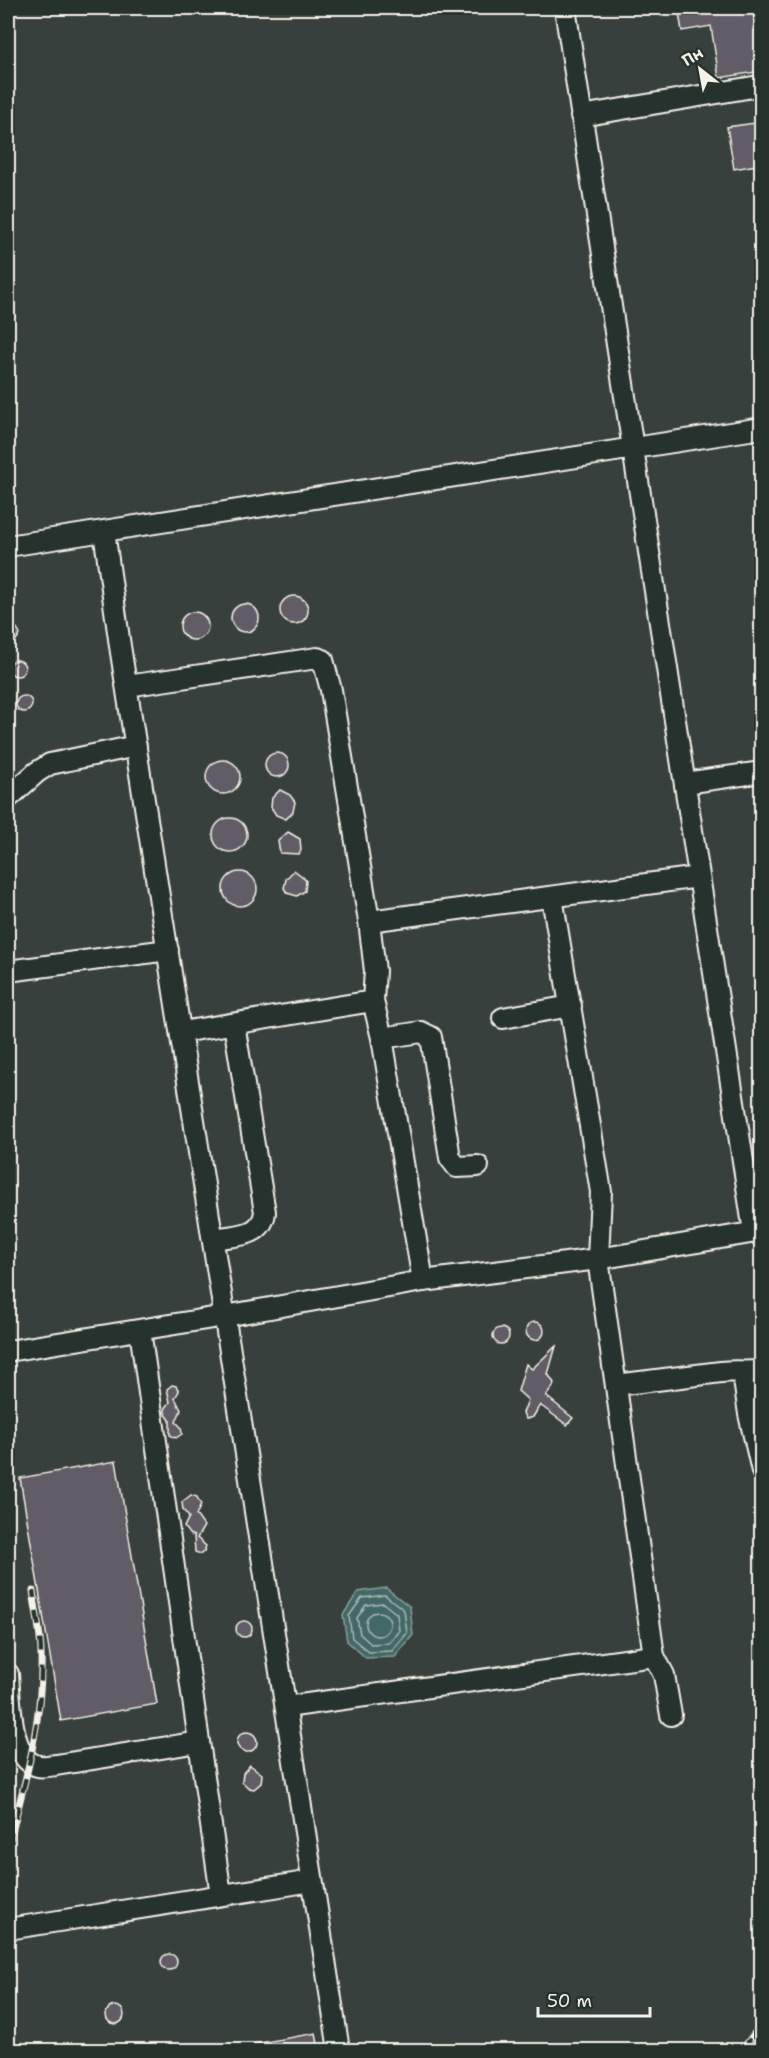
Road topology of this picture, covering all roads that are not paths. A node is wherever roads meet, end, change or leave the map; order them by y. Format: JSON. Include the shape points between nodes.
{"nodes":[{"id":1,"x":565,"y":8,"type":"edge"},
{"id":2,"x":753,"y":87,"type":"dead end"},
{"id":3,"x":581,"y":116,"type":"junction"},
{"id":4,"x":762,"y":428,"type":"edge"},
{"id":5,"x":633,"y":448,"type":"junction"},
{"id":6,"x":104,"y":531,"type":"junction"},
{"id":7,"x":8,"y":546,"type":"edge"},
{"id":8,"x":127,"y":686,"type":"junction"},
{"id":9,"x":136,"y":746,"type":"junction"},
{"id":10,"x":762,"y":772,"type":"edge"},
{"id":11,"x":685,"y":783,"type":"junction"},
{"id":12,"x":8,"y":798,"type":"edge"},
{"id":13,"x":699,"y":877,"type":"junction"},
{"id":14,"x":552,"y":897,"type":"junction"},
{"id":15,"x":369,"y":921,"type":"junction"},
{"id":16,"x":168,"y":950,"type":"junction"},
{"id":17,"x":8,"y":971,"type":"edge"},
{"id":18,"x":373,"y":1001,"type":"junction"},
{"id":19,"x":571,"y":1006,"type":"junction"},
{"id":20,"x":503,"y":1018,"type":"dead end"},
{"id":21,"x":234,"y":1024,"type":"junction"},
{"id":22,"x":181,"y":1032,"type":"junction"},
{"id":23,"x":382,"y":1038,"type":"junction"},
{"id":24,"x":478,"y":1166,"type":"dead end"},
{"id":25,"x":758,"y":1231,"type":"edge"},
{"id":26,"x":213,"y":1239,"type":"junction"},
{"id":27,"x":598,"y":1259,"type":"junction"},
{"id":28,"x":423,"y":1281,"type":"junction"},
{"id":29,"x":225,"y":1316,"type":"junction"},
{"id":30,"x":140,"y":1330,"type":"junction"},
{"id":31,"x":8,"y":1351,"type":"edge"},
{"id":32,"x":752,"y":1372,"type":"edge"},
{"id":33,"x":616,"y":1385,"type":"junction"},
{"id":34,"x":762,"y":1471,"type":"edge"},
{"id":35,"x":654,"y":1656,"type":"junction"},
{"id":36,"x":8,"y":1674,"type":"edge"},
{"id":37,"x":286,"y":1707,"type":"junction"},
{"id":38,"x":672,"y":1715,"type":"dead end"},
{"id":39,"x":199,"y":1742,"type":"junction"},
{"id":40,"x":312,"y":1881,"type":"junction"},
{"id":41,"x":221,"y":1895,"type":"junction"},
{"id":42,"x":8,"y":1929,"type":"edge"},
{"id":43,"x":339,"y":2050,"type":"edge"}],
"edges":[{"from":1,"to":3,"type":"lane"},
{"from":2,"to":3,"type":"lane"},
{"from":3,"to":5,"type":"lane"},
{"from":4,"to":5,"type":"lane"},
{"from":5,"to":6,"type":"lane"},
{"from":5,"to":11,"type":"lane"},
{"from":6,"to":7,"type":"lane"},
{"from":6,"to":8,"type":"lane"},
{"from":8,"to":9,"type":"lane"},
{"from":8,"to":15,"type":"lane","via":[[323,660]]},
{"from":9,"to":12,"type":"lane","via":[[50,764]]},
{"from":9,"to":16,"type":"lane"},
{"from":10,"to":11,"type":"lane"},
{"from":11,"to":13,"type":"lane"},
{"from":13,"to":14,"type":"lane"},
{"from":13,"to":25,"type":"lane"},
{"from":14,"to":15,"type":"lane"},
{"from":14,"to":19,"type":"lane"},
{"from":15,"to":18,"type":"lane","via":[[375,971]]},
{"from":16,"to":17,"type":"lane"},
{"from":16,"to":22,"type":"lane"},
{"from":18,"to":21,"type":"lane"},
{"from":18,"to":23,"type":"lane"},
{"from":19,"to":20,"type":"lane"},
{"from":19,"to":27,"type":"lane","via":[[601,1192]]},
{"from":21,"to":22,"type":"lane"},
{"from":21,"to":26,"type":"lane","via":[[265,1212],[259,1229]]},
{"from":22,"to":26,"type":"lane"},
{"from":23,"to":24,"type":"lane","via":[[421,1032],[432,1037],[450,1158],[457,1167]]},
{"from":23,"to":28,"type":"lane"},
{"from":25,"to":27,"type":"lane"},
{"from":26,"to":29,"type":"lane"},
{"from":27,"to":28,"type":"lane"},
{"from":27,"to":33,"type":"lane"},
{"from":28,"to":29,"type":"lane"},
{"from":29,"to":30,"type":"lane"},
{"from":29,"to":37,"type":"lane"},
{"from":30,"to":31,"type":"lane"},
{"from":30,"to":39,"type":"lane"},
{"from":32,"to":33,"type":"lane","via":[[735,1370]]},
{"from":32,"to":34,"type":"lane"},
{"from":33,"to":35,"type":"lane"},
{"from":35,"to":37,"type":"lane"},
{"from":35,"to":38,"type":"lane","via":[[664,1675]]},
{"from":36,"to":39,"type":"lane","via":[[16,1742],[23,1756],[34,1765],[56,1765]]},
{"from":37,"to":40,"type":"lane"},
{"from":39,"to":41,"type":"lane"},
{"from":40,"to":41,"type":"lane"},
{"from":40,"to":43,"type":"lane"},
{"from":41,"to":42,"type":"lane"}]}
